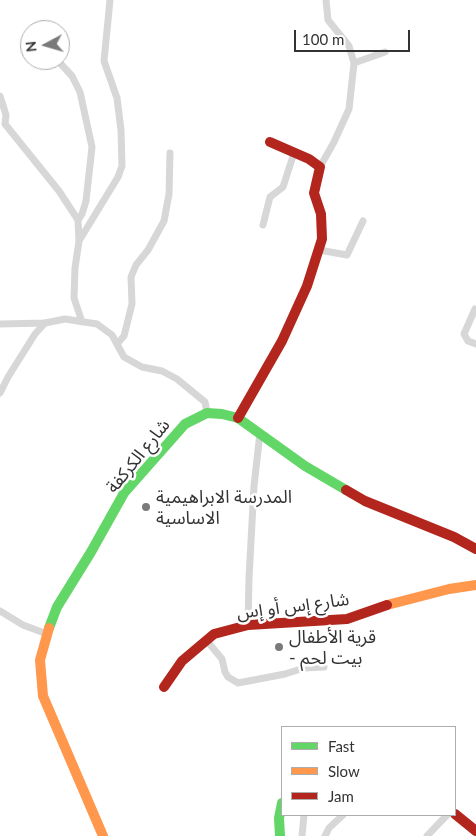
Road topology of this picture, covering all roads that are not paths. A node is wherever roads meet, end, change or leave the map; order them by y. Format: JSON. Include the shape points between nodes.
{"nodes":[{"id":1,"x":110,"y":0,"type":"edge"},
{"id":2,"x":326,"y":0,"type":"edge"},
{"id":3,"x":385,"y":52,"type":"dead end"},
{"id":4,"x":354,"y":63,"type":"junction"},
{"id":5,"x":66,"y":70,"type":"edge"},
{"id":6,"x":0,"y":96,"type":"edge"},
{"id":7,"x":2,"y":126,"type":"edge"},
{"id":8,"x":270,"y":142,"type":"dead end"},
{"id":9,"x":170,"y":153,"type":"dead end"},
{"id":10,"x":294,"y":153,"type":"junction"},
{"id":11,"x":320,"y":167,"type":"junction"},
{"id":12,"x":78,"y":220,"type":"junction"},
{"id":13,"x":364,"y":221,"type":"dead end"},
{"id":14,"x":262,"y":225,"type":"dead end"},
{"id":15,"x":79,"y":241,"type":"junction"},
{"id":16,"x":319,"y":250,"type":"junction"},
{"id":17,"x":475,"y":309,"type":"edge"},
{"id":18,"x":82,"y":322,"type":"junction"},
{"id":19,"x":45,"y":323,"type":"junction"},
{"id":20,"x":0,"y":324,"type":"edge"},
{"id":21,"x":117,"y":344,"type":"junction"},
{"id":22,"x":476,"y":344,"type":"edge"},
{"id":23,"x":0,"y":393,"type":"edge"},
{"id":24,"x":207,"y":413,"type":"junction"},
{"id":25,"x":238,"y":418,"type":"junction"},
{"id":26,"x":260,"y":433,"type":"junction"},
{"id":27,"x":476,"y":549,"type":"edge"},
{"id":28,"x":476,"y":585,"type":"edge"},
{"id":29,"x":0,"y":611,"type":"edge"},
{"id":30,"x":248,"y":625,"type":"junction"},
{"id":31,"x":47,"y":634,"type":"junction"},
{"id":32,"x":207,"y":641,"type":"junction"},
{"id":33,"x":324,"y":667,"type":"dead end"},
{"id":34,"x":164,"y":687,"type":"dead end"},
{"id":35,"x":281,"y":808,"type":"edge"},
{"id":36,"x":456,"y":815,"type":"edge"},
{"id":37,"x":304,"y":816,"type":"edge"},
{"id":38,"x":342,"y":816,"type":"edge"},
{"id":39,"x":446,"y":816,"type":"edge"},
{"id":40,"x":476,"y":831,"type":"edge"},
{"id":41,"x":103,"y":836,"type":"edge"},
{"id":42,"x":280,"y":836,"type":"edge"},
{"id":43,"x":302,"y":836,"type":"edge"},
{"id":44,"x":325,"y":836,"type":"edge"},
{"id":45,"x":427,"y":836,"type":"edge"}],
"edges":[{"from":1,"to":15,"type":"street","via":[[104,61],[118,105],[122,166]]},
{"from":2,"to":4,"type":"street","via":[[328,20],[349,46]]},
{"from":3,"to":4,"type":"street"},
{"from":4,"to":11,"type":"street","via":[[349,109]]},
{"from":5,"to":12,"type":"street","via":[[80,92],[92,147],[86,201]]},
{"from":6,"to":7,"type":"street","via":[[6,115]]},
{"from":7,"to":12,"type":"street","via":[[59,191]]},
{"from":8,"to":10,"type":"street"},
{"from":9,"to":21,"type":"street","via":[[169,194],[164,221],[131,277],[132,304],[124,336]]},
{"from":10,"to":11,"type":"street"},
{"from":10,"to":14,"type":"street","via":[[283,187],[270,198]]},
{"from":11,"to":16,"type":"street","via":[[314,193],[321,214]]},
{"from":12,"to":15,"type":"street"},
{"from":13,"to":16,"type":"street","via":[[347,256]]},
{"from":15,"to":18,"type":"street","via":[[74,268],[74,298]]},
{"from":16,"to":25,"type":"street","via":[[282,341]]},
{"from":17,"to":22,"type":"street","via":[[464,334],[468,341]]},
{"from":18,"to":19,"type":"street","via":[[65,319]]},
{"from":18,"to":21,"type":"street","via":[[97,324],[112,335]]},
{"from":19,"to":20,"type":"street"},
{"from":19,"to":23,"type":"street"},
{"from":21,"to":24,"type":"street","via":[[124,356],[177,379],[205,402]]},
{"from":24,"to":25,"type":"street"},
{"from":24,"to":31,"type":"street","name":"شارع الكركفة","via":[[185,424],[124,493],[57,607]]},
{"from":25,"to":26,"type":"street"},
{"from":26,"to":27,"type":"street","via":[[305,466],[365,501]]},
{"from":26,"to":30,"type":"street","via":[[254,486]]},
{"from":28,"to":30,"type":"street","name":"شارع إس أو إس","via":[[394,602],[347,619]]},
{"from":29,"to":31,"type":"street"},
{"from":30,"to":32,"type":"street","name":"شارع إس أو إس","via":[[214,634]]},
{"from":31,"to":41,"type":"street","name":"شارع الكركفة","via":[[40,660],[43,696]]},
{"from":32,"to":33,"type":"street","via":[[222,658],[228,677],[238,683],[304,668]]},
{"from":32,"to":34,"type":"street","name":"شارع إس أو إس","via":[[182,661]]},
{"from":35,"to":42,"type":"street"},
{"from":36,"to":40,"type":"street"},
{"from":37,"to":43,"type":"street"},
{"from":38,"to":44,"type":"street"},
{"from":39,"to":45,"type":"street"}]}
